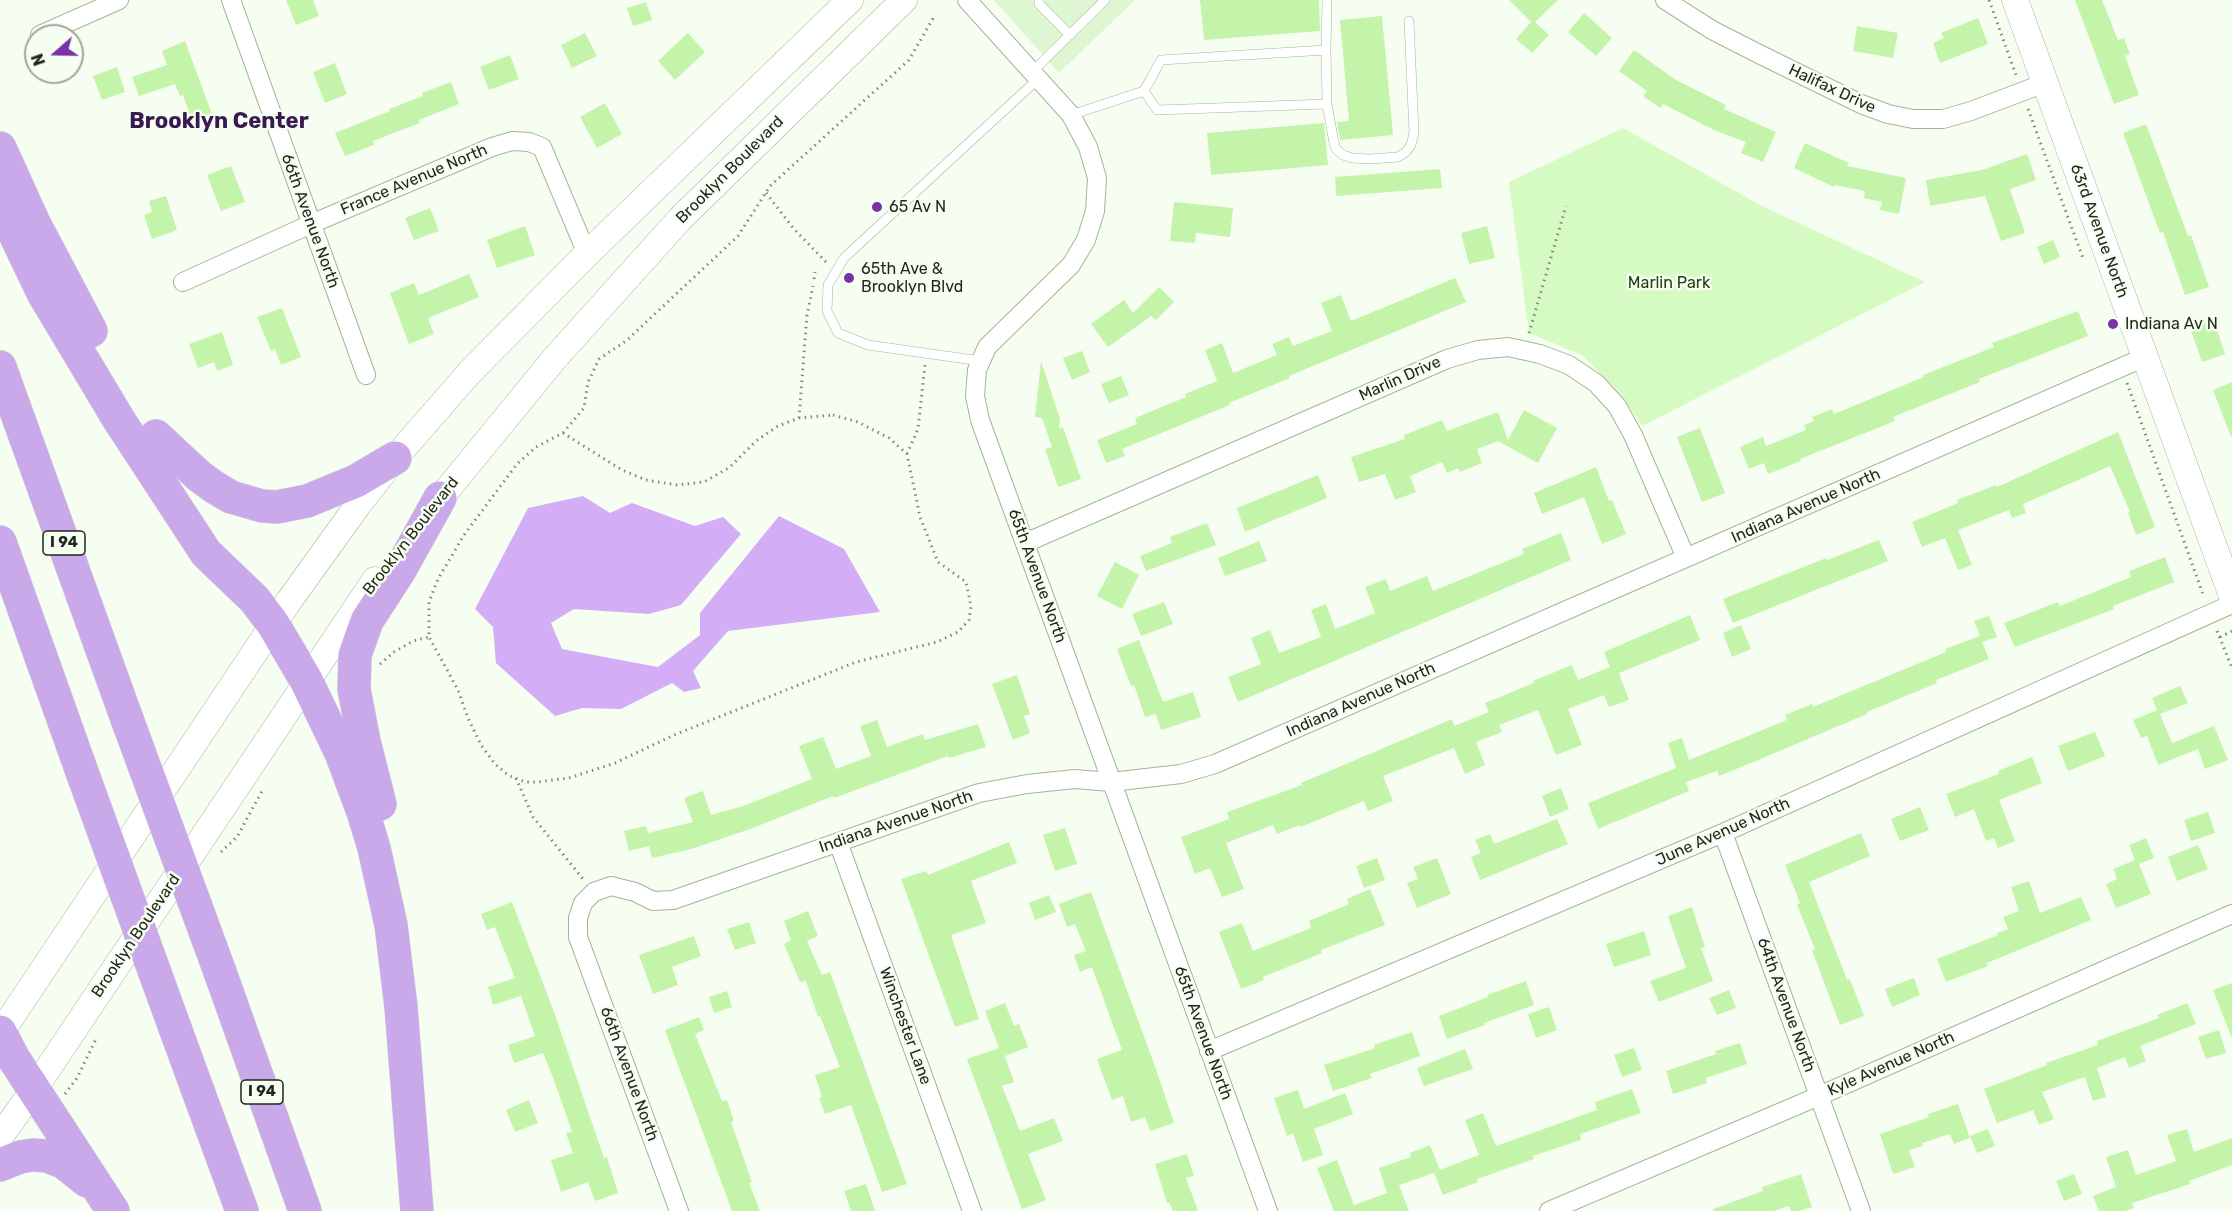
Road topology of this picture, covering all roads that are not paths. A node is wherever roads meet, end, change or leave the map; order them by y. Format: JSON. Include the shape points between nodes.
{"nodes":[{"id":1,"x":119,"y":0,"type":"edge"},
{"id":2,"x":231,"y":0,"type":"edge"},
{"id":3,"x":850,"y":0,"type":"edge"},
{"id":4,"x":904,"y":0,"type":"edge"},
{"id":5,"x":967,"y":0,"type":"edge"},
{"id":6,"x":1039,"y":0,"type":"edge"},
{"id":7,"x":1105,"y":0,"type":"edge"},
{"id":8,"x":1327,"y":0,"type":"edge"},
{"id":9,"x":2015,"y":0,"type":"edge"},
{"id":10,"x":1676,"y":3,"type":"edge"},
{"id":11,"x":1409,"y":21,"type":"dead end"},
{"id":12,"x":65,"y":24,"type":"edge"},
{"id":13,"x":1070,"y":35,"type":"junction"},
{"id":14,"x":1326,"y":50,"type":"junction"},
{"id":15,"x":1035,"y":76,"type":"junction"},
{"id":16,"x":2033,"y":87,"type":"junction"},
{"id":17,"x":1144,"y":91,"type":"junction"},
{"id":18,"x":1327,"y":104,"type":"junction"},
{"id":19,"x":1071,"y":115,"type":"junction"},
{"id":20,"x":0,"y":148,"type":"edge"},
{"id":21,"x":0,"y":203,"type":"edge"},
{"id":22,"x":311,"y":224,"type":"junction"},
{"id":23,"x":587,"y":254,"type":"junction"},
{"id":24,"x":183,"y":282,"type":"dead end"},
{"id":25,"x":981,"y":361,"type":"junction"},
{"id":26,"x":2134,"y":362,"type":"junction"},
{"id":27,"x":0,"y":367,"type":"edge"},
{"id":28,"x":366,"y":375,"type":"dead end"},
{"id":29,"x":156,"y":436,"type":"junction"},
{"id":30,"x":395,"y":458,"type":"junction"},
{"id":31,"x":440,"y":498,"type":"junction"},
{"id":32,"x":0,"y":542,"type":"edge"},
{"id":33,"x":1025,"y":543,"type":"junction"},
{"id":34,"x":1686,"y":558,"type":"junction"},
{"id":35,"x":2232,"y":596,"type":"edge"},
{"id":36,"x":2232,"y":604,"type":"edge"},
{"id":37,"x":264,"y":612,"type":"junction"},
{"id":38,"x":306,"y":680,"type":"junction"},
{"id":39,"x":1111,"y":782,"type":"junction"},
{"id":40,"x":1723,"y":833,"type":"junction"},
{"id":41,"x":838,"y":842,"type":"junction"},
{"id":42,"x":2232,"y":914,"type":"edge"},
{"id":43,"x":578,"y":937,"type":"joint"},
{"id":44,"x":0,"y":1033,"type":"edge"},
{"id":45,"x":1209,"y":1051,"type":"junction"},
{"id":46,"x":406,"y":1077,"type":"junction"},
{"id":47,"x":35,"y":1088,"type":"junction"},
{"id":48,"x":1819,"y":1096,"type":"junction"},
{"id":49,"x":0,"y":1137,"type":"edge"},
{"id":50,"x":0,"y":1165,"type":"edge"},
{"id":51,"x":107,"y":1203,"type":"edge"},
{"id":52,"x":242,"y":1211,"type":"edge"},
{"id":53,"x":305,"y":1211,"type":"edge"},
{"id":54,"x":417,"y":1211,"type":"edge"},
{"id":55,"x":679,"y":1211,"type":"edge"},
{"id":56,"x":972,"y":1211,"type":"edge"},
{"id":57,"x":1268,"y":1211,"type":"edge"},
{"id":58,"x":1549,"y":1211,"type":"edge"},
{"id":59,"x":1861,"y":1211,"type":"edge"}],
"edges":[{"from":1,"to":12,"type":"street"},
{"from":2,"to":22,"type":"street","name":"66th Avenue North"},
{"from":3,"to":23,"type":"main road"},
{"from":4,"to":31,"type":"main road","name":"Brooklyn Boulevard","via":[[680,219],[555,358]]},
{"from":5,"to":15,"type":"street","name":"65th Avenue North"},
{"from":6,"to":13,"type":"lane"},
{"from":7,"to":13,"type":"lane"},
{"from":8,"to":14,"type":"lane"},
{"from":9,"to":16,"type":"main road","name":"63rd Avenue North"},
{"from":10,"to":16,"type":"street","name":"Halifax Drive","via":[[1712,30],[1888,114],[1943,119]]},
{"from":11,"to":18,"type":"lane","via":[[1414,133],[1406,152],[1398,157],[1371,159],[1343,155],[1334,143]]},
{"from":13,"to":15,"type":"lane"},
{"from":14,"to":17,"type":"lane","via":[[1161,60]]},
{"from":14,"to":18,"type":"lane"},
{"from":15,"to":19,"type":"street","name":"65th Avenue North"},
{"from":15,"to":25,"type":"lane","via":[[844,258],[828,285],[827,310],[838,333],[868,345]]},
{"from":16,"to":26,"type":"main road","name":"63rd Avenue North"},
{"from":17,"to":18,"type":"lane","via":[[1157,110]]},
{"from":17,"to":19,"type":"lane"},
{"from":19,"to":25,"type":"street","name":"65th Avenue North","via":[[1088,147],[1097,178],[1095,211],[1086,240],[1071,265],[987,347]]},
{"from":20,"to":29,"type":"highway","via":[[72,297]]},
{"from":21,"to":37,"type":"highway","via":[[43,292],[119,420],[206,553]]},
{"from":22,"to":23,"type":"street","name":"France Avenue North","via":[[492,147],[512,141],[529,142],[542,147]]},
{"from":22,"to":24,"type":"street","name":"France Avenue North"},
{"from":22,"to":28,"type":"street","name":"66th Avenue North"},
{"from":23,"to":30,"type":"main road","via":[[470,372]]},
{"from":25,"to":33,"type":"street","name":"65th Avenue North","via":[[975,396],[980,420]]},
{"from":26,"to":34,"type":"street","name":"Indiana Avenue North"},
{"from":26,"to":35,"type":"main road","name":"63rd Avenue North"},
{"from":27,"to":53,"type":"highway","number":"I 94","bridge":true},
{"from":29,"to":30,"type":"highway","via":[[214,487],[231,497],[262,506],[307,501],[356,482]]},
{"from":29,"to":37,"type":"highway"},
{"from":30,"to":37,"type":"main road"},
{"from":31,"to":38,"type":"main road","name":"Brooklyn Boulevard","via":[[378,575]]},
{"from":31,"to":46,"type":"highway","via":[[367,621],[353,673],[401,922],[408,989]]},
{"from":32,"to":52,"type":"highway","bridge":true},
{"from":33,"to":34,"type":"street","name":"Marlin Drive","via":[[1447,359],[1508,347],[1569,365],[1596,384],[1617,406]]},
{"from":33,"to":39,"type":"street","name":"65th Avenue North"},
{"from":34,"to":39,"type":"street","name":"Indiana Avenue North","via":[[1215,764],[1181,774]]},
{"from":36,"to":40,"type":"street","name":"June Avenue North"},
{"from":37,"to":38,"type":"highway"},
{"from":37,"to":44,"type":"main road"},
{"from":38,"to":46,"type":"highway","via":[[350,774],[374,848],[397,965]]},
{"from":38,"to":47,"type":"main road","name":"Brooklyn Boulevard"},
{"from":39,"to":41,"type":"street","name":"Indiana Avenue North","via":[[1075,779],[979,793]]},
{"from":39,"to":45,"type":"street","name":"65th Avenue North"},
{"from":40,"to":45,"type":"street","name":"June Avenue North"},
{"from":40,"to":48,"type":"street","name":"64th Avenue North"},
{"from":41,"to":43,"type":"street","name":"Indiana Avenue North","via":[[673,900],[653,902],[611,886],[594,892],[583,903]]},
{"from":41,"to":56,"type":"street","name":"Winchester Lane"},
{"from":42,"to":48,"type":"street","name":"Kyle Avenue North"},
{"from":43,"to":55,"type":"street","name":"66th Avenue North"},
{"from":44,"to":47,"type":"highway"},
{"from":45,"to":57,"type":"street","name":"65th Avenue North"},
{"from":46,"to":54,"type":"highway"},
{"from":47,"to":49,"type":"main road","name":"Brooklyn Boulevard"},
{"from":47,"to":51,"type":"highway"},
{"from":48,"to":58,"type":"street","name":"Kyle Avenue North"},
{"from":48,"to":59,"type":"street","name":"64th Avenue North"},
{"from":50,"to":51,"type":"highway","via":[[20,1157],[47,1156],[63,1162]]}]}
